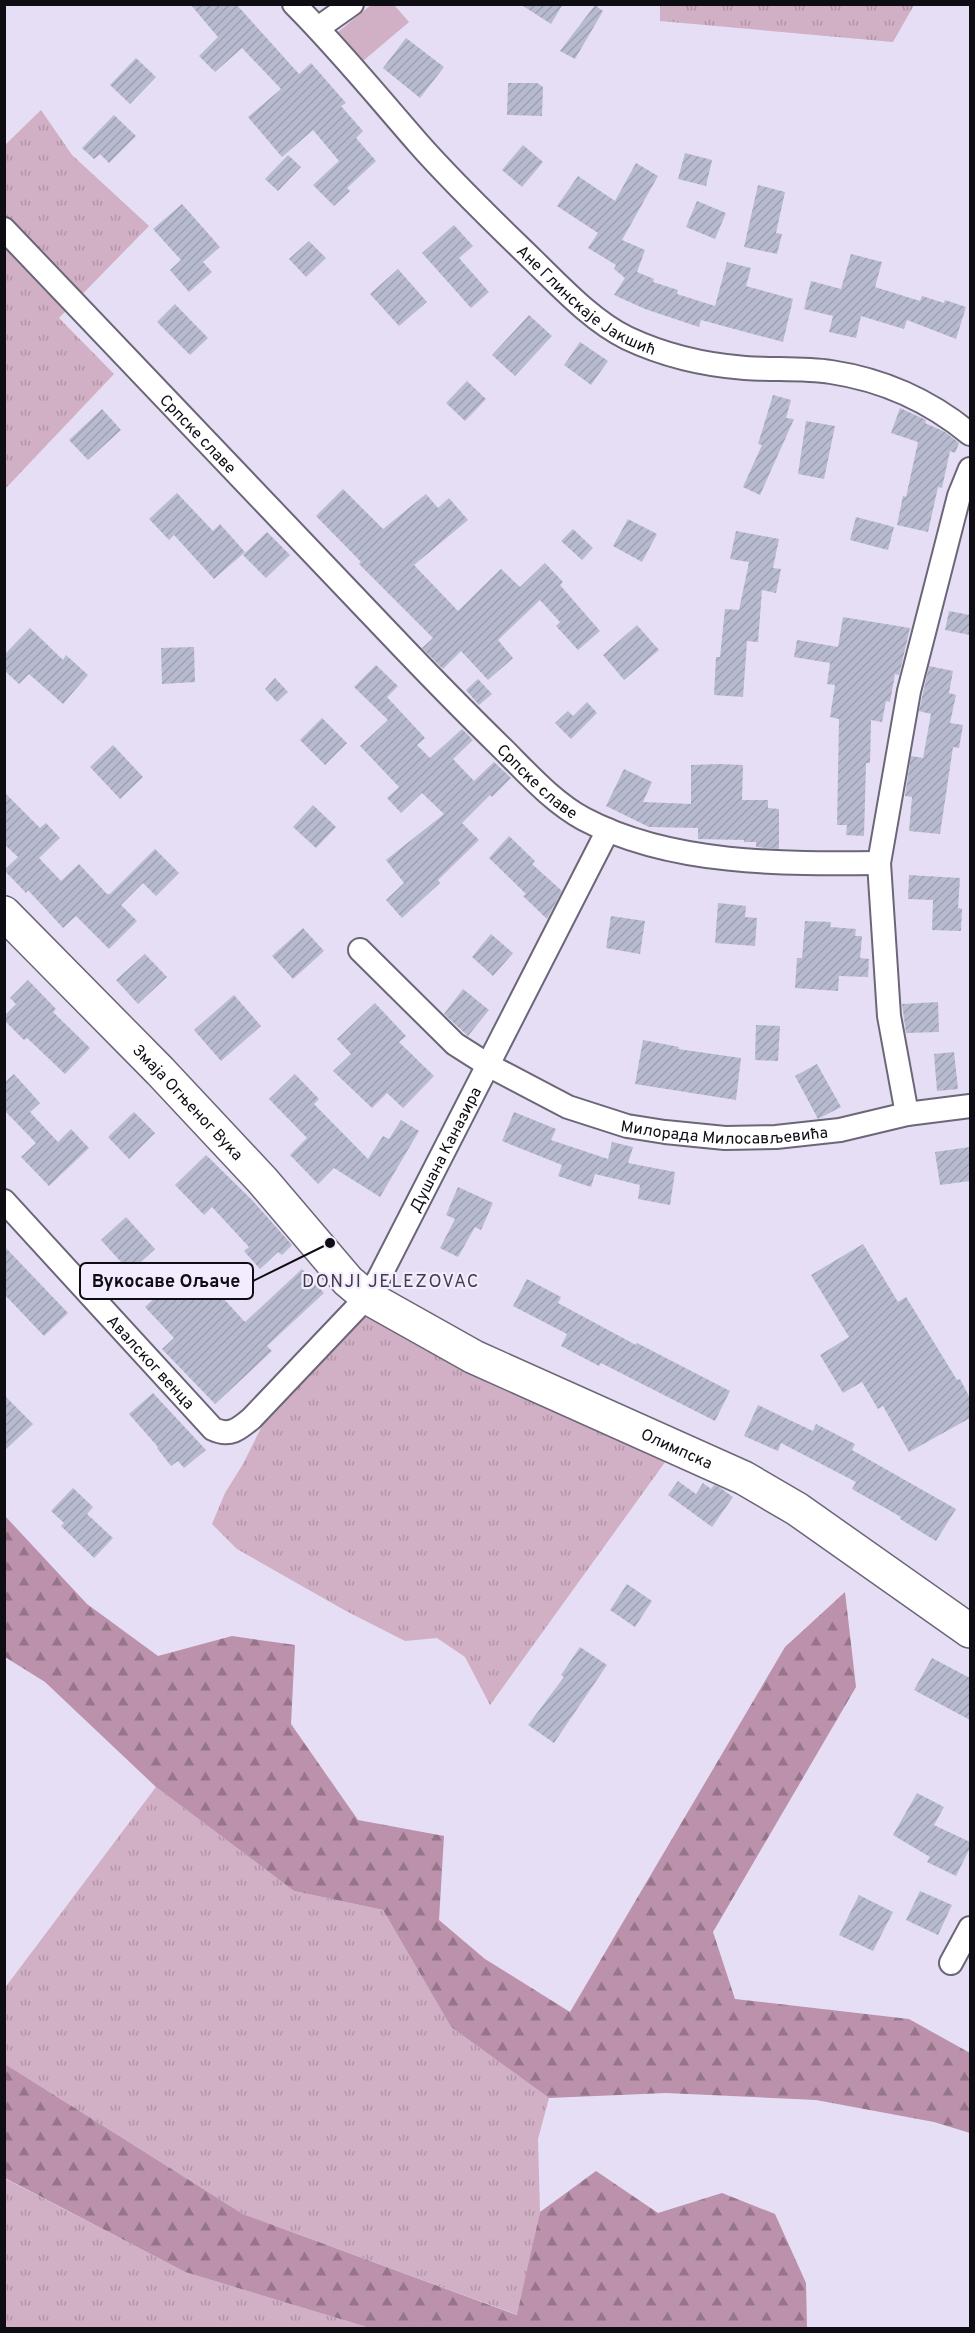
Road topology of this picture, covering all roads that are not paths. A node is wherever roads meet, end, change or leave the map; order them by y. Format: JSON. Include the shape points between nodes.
{"nodes":[{"id":1,"x":294,"y":4,"type":"edge"},
{"id":2,"x":352,"y":4,"type":"edge"},
{"id":3,"x":318,"y":28,"type":"junction"},
{"id":4,"x":4,"y":229,"type":"edge"},
{"id":5,"x":970,"y":434,"type":"edge"},
{"id":6,"x":970,"y":469,"type":"edge"},
{"id":7,"x":608,"y":830,"type":"junction"},
{"id":8,"x":879,"y":863,"type":"junction"},
{"id":9,"x":4,"y":913,"type":"edge"},
{"id":10,"x":360,"y":950,"type":"dead end"},
{"id":11,"x":488,"y":1065,"type":"junction"},
{"id":12,"x":970,"y":1106,"type":"edge"},
{"id":13,"x":908,"y":1114,"type":"junction"},
{"id":14,"x":4,"y":1201,"type":"edge"},
{"id":15,"x":367,"y":1297,"type":"junction"},
{"id":16,"x":231,"y":1433,"type":"joint"},
{"id":17,"x":970,"y":1631,"type":"edge"},
{"id":18,"x":970,"y":1928,"type":"edge"},
{"id":19,"x":951,"y":1963,"type":"dead end"}],
"edges":[{"from":1,"to":3,"type":"street","name":"Ане Глинскаје Јакшић"},
{"from":2,"to":3,"type":"street"},
{"from":3,"to":5,"type":"street","name":"Ане Глинскаје Јакшић","via":[[420,145],[525,252],[571,296],[624,337],[718,364],[805,369],[865,379],[917,398]]},
{"from":4,"to":7,"type":"street","name":"Српске славе","via":[[462,710],[559,802]]},
{"from":6,"to":8,"type":"street","via":[[958,496],[909,691]]},
{"from":7,"to":8,"type":"street","name":"Српске славе","via":[[664,847],[717,856]]},
{"from":7,"to":11,"type":"street","name":"Душана Каназира"},
{"from":8,"to":13,"type":"street","via":[[889,1016]]},
{"from":9,"to":15,"type":"street","name":"Змаја Огњеног Вука","via":[[160,1071],[262,1180],[348,1281]]},
{"from":10,"to":11,"type":"street","name":"Милорада Милосављевића","via":[[455,1044]]},
{"from":11,"to":13,"type":"street","name":"Милорада Милосављевића","via":[[568,1107],[627,1126],[665,1132],[725,1138],[776,1137],[840,1130]]},
{"from":11,"to":15,"type":"street","name":"Душана Каназира"},
{"from":12,"to":13,"type":"street","name":"Милорада Милосављевића"},
{"from":14,"to":16,"type":"street","name":"Авалског венца","via":[[213,1429]]},
{"from":15,"to":16,"type":"street","name":"Душана Каназира","via":[[252,1418]]},
{"from":15,"to":17,"type":"street","name":"Олимпска","via":[[474,1357],[744,1478],[797,1509]]},
{"from":18,"to":19,"type":"street"}]}
